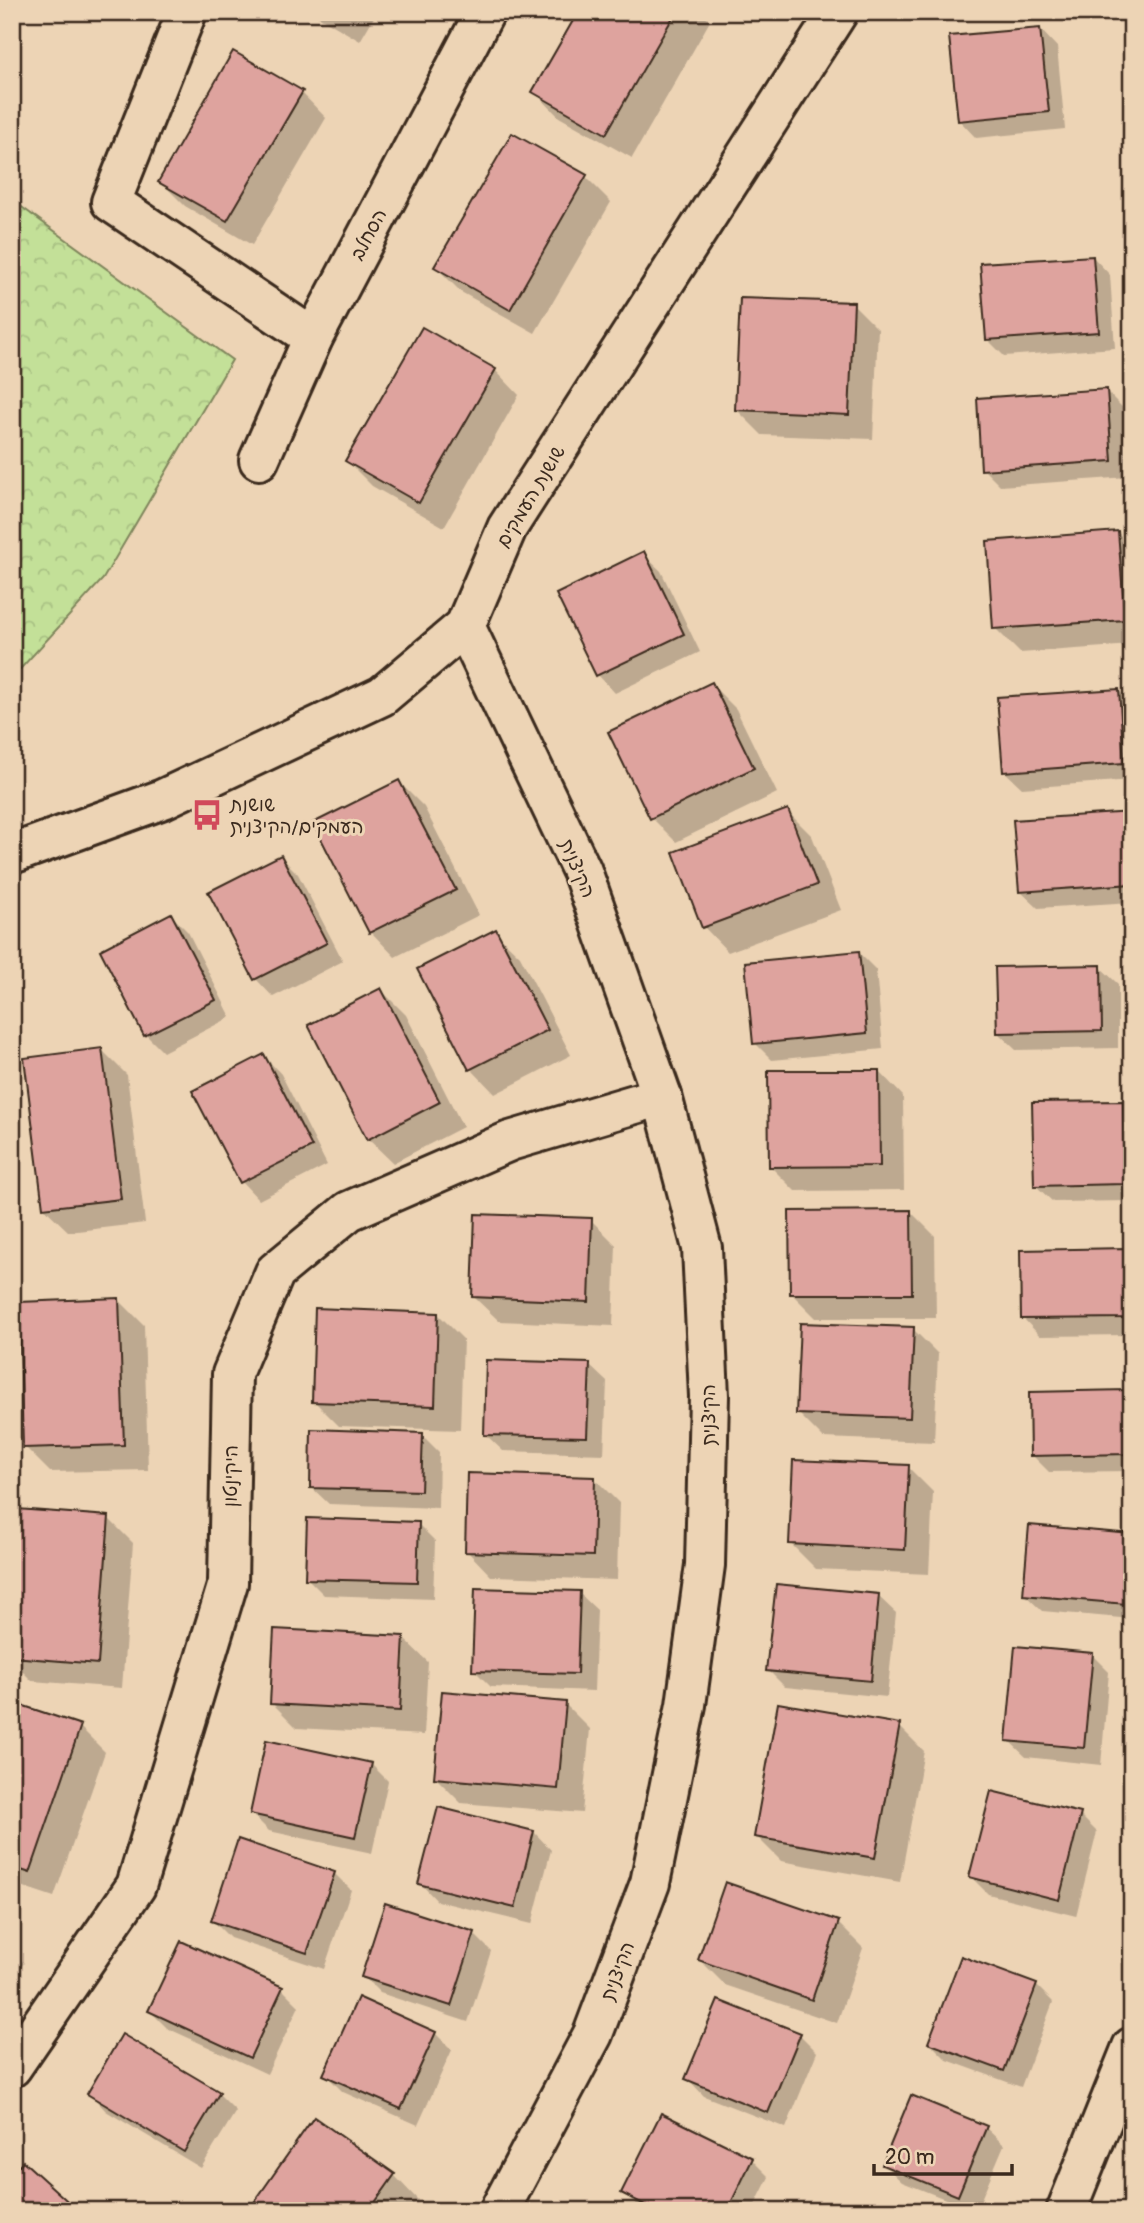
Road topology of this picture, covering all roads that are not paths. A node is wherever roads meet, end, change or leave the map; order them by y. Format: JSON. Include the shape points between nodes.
{"nodes":[{"id":1,"x":187,"y":12,"type":"edge"},
{"id":2,"x":485,"y":12,"type":"edge"},
{"id":3,"x":838,"y":12,"type":"edge"},
{"id":4,"x":313,"y":338,"type":"junction"},
{"id":5,"x":259,"y":460,"type":"dead end"},
{"id":6,"x":465,"y":626,"type":"junction"},
{"id":7,"x":12,"y":854,"type":"edge"},
{"id":8,"x":662,"y":1096,"type":"junction"},
{"id":9,"x":1132,"y":2047,"type":"edge"},
{"id":10,"x":12,"y":2067,"type":"edge"},
{"id":11,"x":499,"y":2211,"type":"edge"},
{"id":12,"x":1066,"y":2211,"type":"edge"}],
"edges":[{"from":1,"to":4,"type":"street","via":[[111,202]]},
{"from":2,"to":4,"type":"street","name":"הסחלב"},
{"from":3,"to":6,"type":"street","name":"שושנת העמקים","via":[[507,528]]},
{"from":4,"to":5,"type":"street","name":"הסחלב"},
{"from":6,"to":7,"type":"street","name":"שושנת העמקים","via":[[382,696],[163,799]]},
{"from":6,"to":8,"type":"street","name":"הקיצנית","via":[[582,871]]},
{"from":8,"to":10,"type":"street","name":"היקינטון","via":[[510,1141],[349,1211],[275,1272],[232,1374],[228,1583],[136,1886]]},
{"from":8,"to":11,"type":"street","name":"הקיצנית","via":[[702,1248],[708,1383],[705,1565],[686,1705],[650,1883],[593,2034]]},
{"from":9,"to":12,"type":"street"}]}
